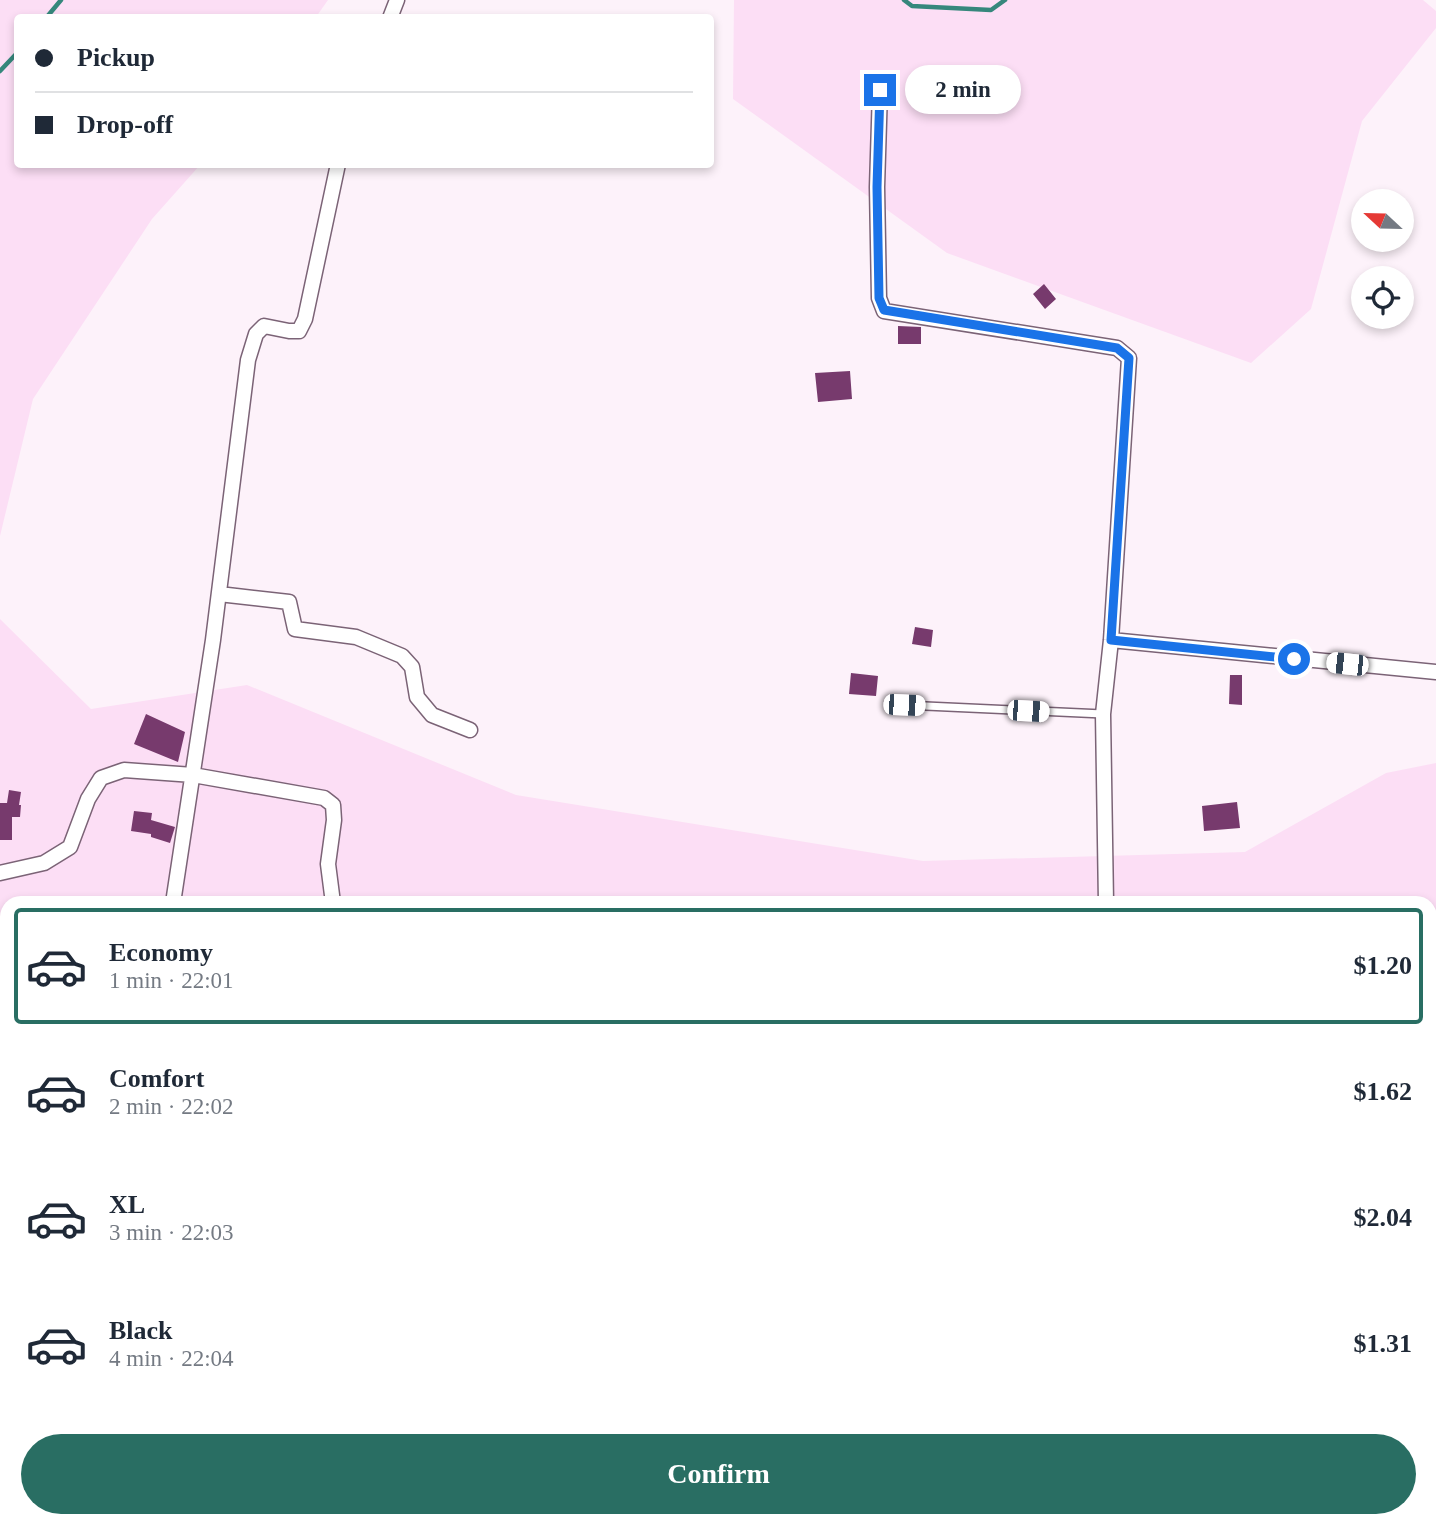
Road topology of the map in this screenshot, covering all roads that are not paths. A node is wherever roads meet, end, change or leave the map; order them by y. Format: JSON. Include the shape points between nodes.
{"nodes":[{"id":1,"x":880,"y":90,"type":"dead end"},
{"id":2,"x":337,"y":168,"type":"edge"},
{"id":3,"x":219,"y":594,"type":"junction"},
{"id":4,"x":1111,"y":640,"type":"junction"},
{"id":5,"x":1436,"y":672,"type":"edge"},
{"id":6,"x":904,"y":705,"type":"dead end"},
{"id":7,"x":1103,"y":714,"type":"junction"},
{"id":8,"x":470,"y":730,"type":"dead end"},
{"id":9,"x":193,"y":775,"type":"junction"},
{"id":10,"x":0,"y":873,"type":"edge"},
{"id":11,"x":174,"y":896,"type":"edge"},
{"id":12,"x":332,"y":896,"type":"edge"},
{"id":13,"x":1106,"y":896,"type":"edge"}],
"edges":[{"from":1,"to":4,"type":"street","via":[[879,298],[884,310],[1117,348],[1129,358]]},
{"from":2,"to":3,"type":"street","via":[[306,318],[299,331],[264,327],[256,334],[248,360]]},
{"from":3,"to":8,"type":"street","via":[[289,602],[295,629],[355,637],[402,656],[412,667],[417,697],[432,715]]},
{"from":3,"to":9,"type":"street"},
{"from":4,"to":5,"type":"street"},
{"from":4,"to":7,"type":"street"},
{"from":6,"to":7,"type":"lane"},
{"from":7,"to":13,"type":"street"},
{"from":9,"to":10,"type":"street","via":[[124,770],[101,778],[70,847],[44,863]]},
{"from":9,"to":11,"type":"street"},
{"from":9,"to":12,"type":"street","via":[[324,798],[333,805],[328,864]]}]}
